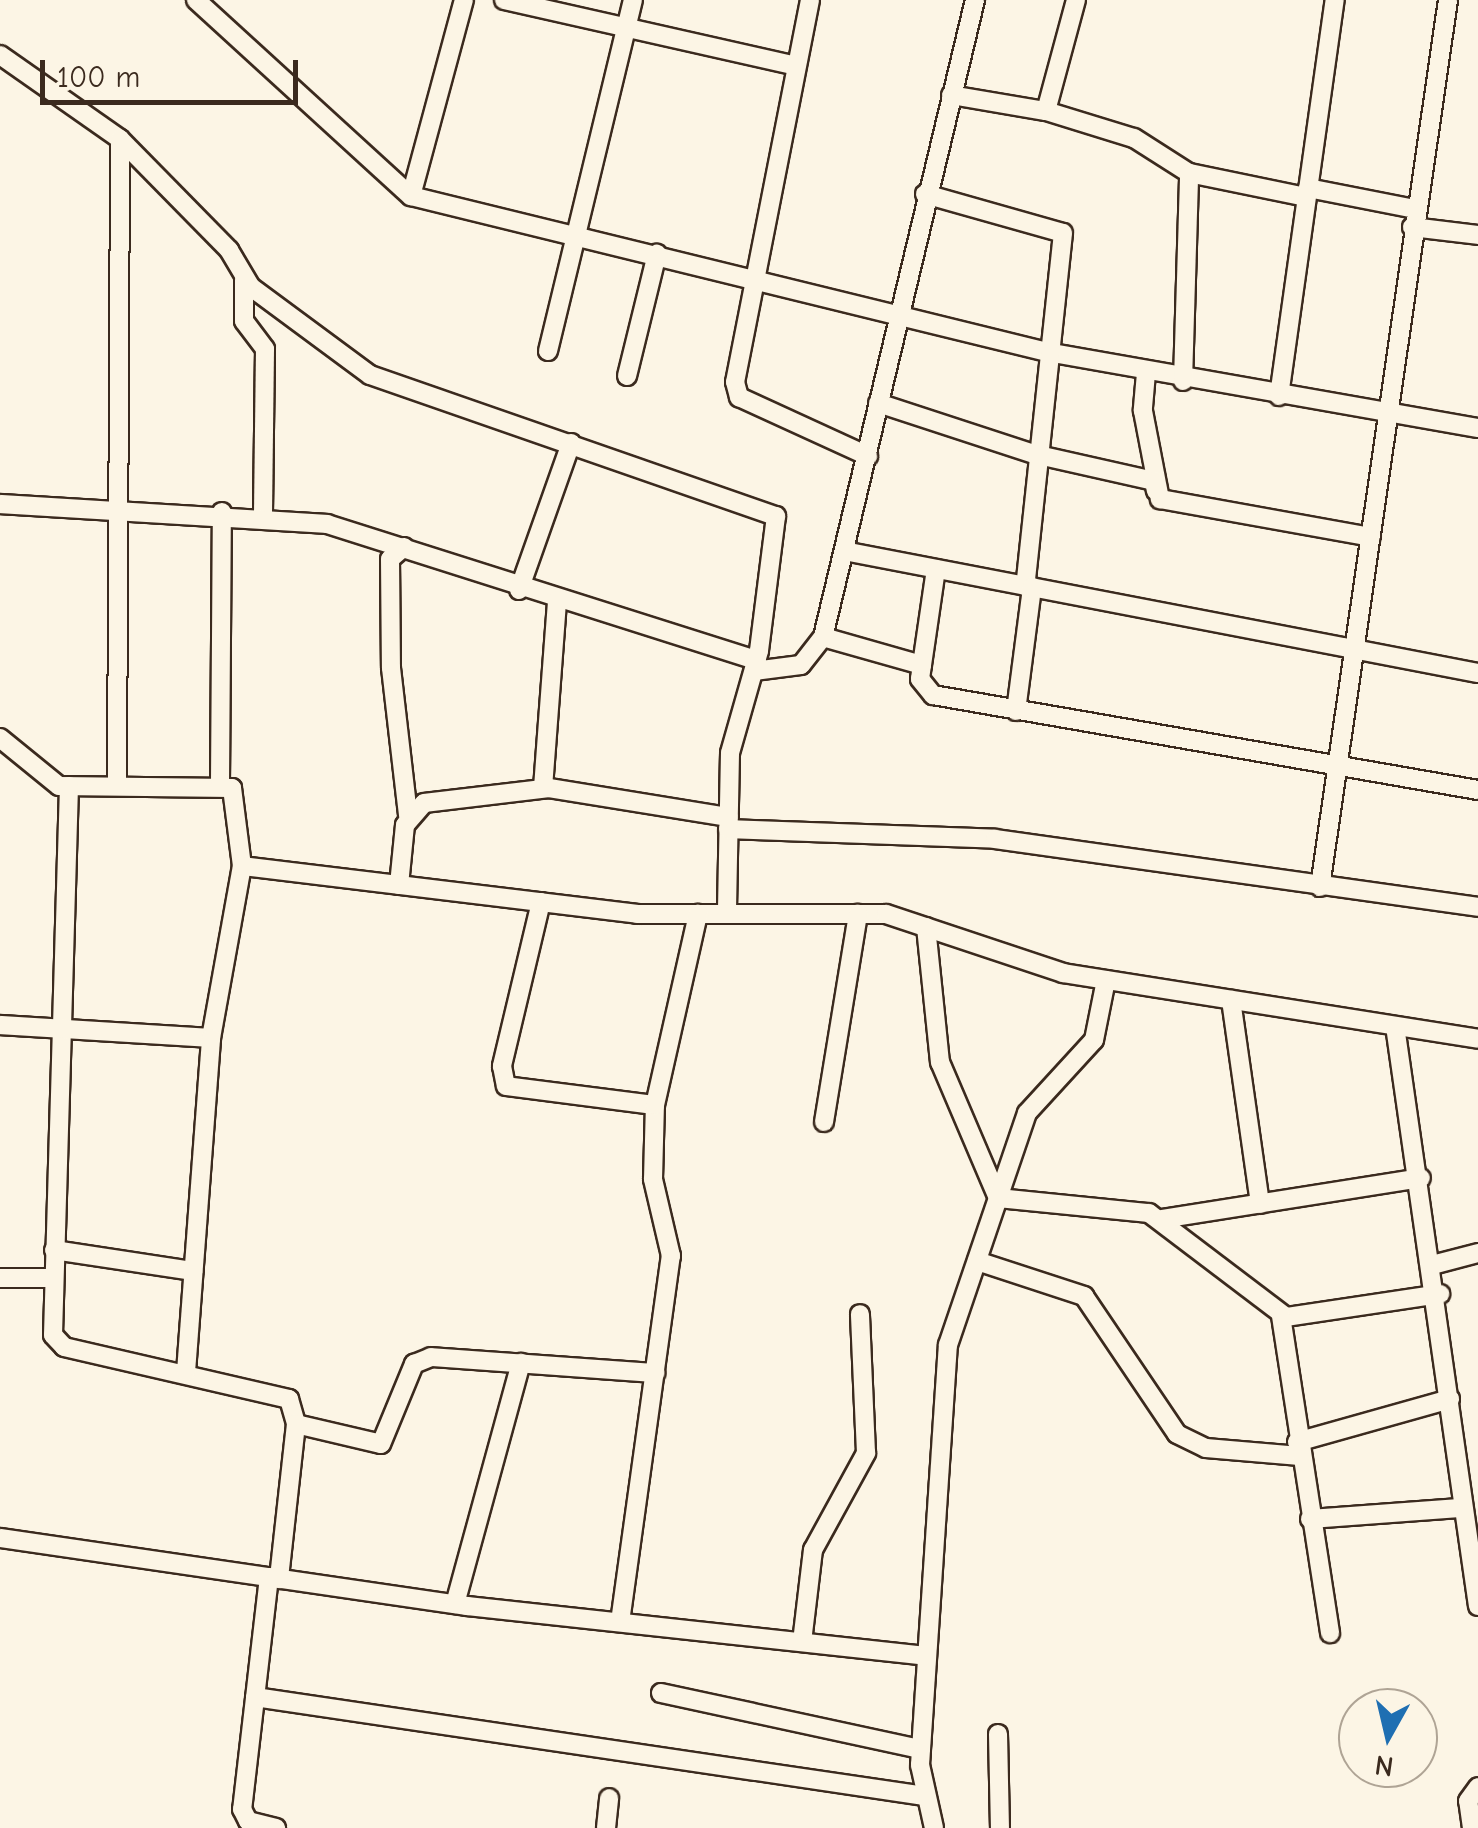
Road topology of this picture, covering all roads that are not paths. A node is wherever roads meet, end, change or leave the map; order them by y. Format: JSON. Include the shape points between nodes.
{"nodes":[{"id":1,"x":196,"y":0,"type":"edge"},
{"id":2,"x":464,"y":0,"type":"edge"},
{"id":3,"x":504,"y":0,"type":"edge"},
{"id":4,"x":633,"y":0,"type":"edge"},
{"id":5,"x":810,"y":0,"type":"edge"},
{"id":6,"x":974,"y":0,"type":"edge"},
{"id":7,"x":1076,"y":0,"type":"edge"},
{"id":8,"x":1335,"y":0,"type":"edge"},
{"id":9,"x":1448,"y":0,"type":"edge"},
{"id":10,"x":628,"y":28,"type":"junction"},
{"id":11,"x":0,"y":56,"type":"edge"},
{"id":12,"x":796,"y":66,"type":"junction"},
{"id":13,"x":951,"y":96,"type":"junction"},
{"id":14,"x":1046,"y":110,"type":"junction"},
{"id":15,"x":120,"y":139,"type":"junction"},
{"id":16,"x":1189,"y":173,"type":"junction"},
{"id":17,"x":1307,"y":192,"type":"junction"},
{"id":18,"x":925,"y":194,"type":"junction"},
{"id":19,"x":411,"y":196,"type":"junction"},
{"id":20,"x":1413,"y":218,"type":"junction"},
{"id":21,"x":1478,"y":235,"type":"edge"},
{"id":22,"x":578,"y":239,"type":"junction"},
{"id":23,"x":657,"y":254,"type":"junction"},
{"id":24,"x":244,"y":280,"type":"junction"},
{"id":25,"x":749,"y":280,"type":"junction"},
{"id":26,"x":898,"y":314,"type":"junction"},
{"id":27,"x":548,"y":352,"type":"dead end"},
{"id":28,"x":1047,"y":352,"type":"junction"},
{"id":29,"x":1146,"y":373,"type":"junction"},
{"id":30,"x":627,"y":376,"type":"dead end"},
{"id":31,"x":1183,"y":380,"type":"junction"},
{"id":32,"x":1279,"y":396,"type":"junction"},
{"id":33,"x":878,"y":403,"type":"junction"},
{"id":34,"x":1389,"y":413,"type":"junction"},
{"id":35,"x":1478,"y":428,"type":"edge"},
{"id":36,"x":571,"y":443,"type":"junction"},
{"id":37,"x":1034,"y":454,"type":"junction"},
{"id":38,"x":868,"y":456,"type":"junction"},
{"id":39,"x":1156,"y":491,"type":"junction"},
{"id":40,"x":0,"y":504,"type":"edge"},
{"id":41,"x":112,"y":508,"type":"junction"},
{"id":42,"x":222,"y":512,"type":"junction"},
{"id":43,"x":263,"y":514,"type":"junction"},
{"id":44,"x":1371,"y":537,"type":"junction"},
{"id":45,"x":404,"y":547,"type":"junction"},
{"id":46,"x":844,"y":551,"type":"junction"},
{"id":47,"x":936,"y":569,"type":"junction"},
{"id":48,"x":1028,"y":587,"type":"junction"},
{"id":49,"x":519,"y":590,"type":"junction"},
{"id":50,"x":558,"y":601,"type":"junction"},
{"id":51,"x":823,"y":638,"type":"junction"},
{"id":52,"x":1354,"y":650,"type":"junction"},
{"id":53,"x":922,"y":665,"type":"junction"},
{"id":54,"x":756,"y":666,"type":"junction"},
{"id":55,"x":1478,"y":672,"type":"edge"},
{"id":56,"x":1016,"y":710,"type":"junction"},
{"id":57,"x":0,"y":738,"type":"edge"},
{"id":58,"x":1336,"y":772,"type":"junction"},
{"id":59,"x":220,"y":782,"type":"junction"},
{"id":60,"x":117,"y":785,"type":"junction"},
{"id":61,"x":69,"y":786,"type":"junction"},
{"id":62,"x":544,"y":788,"type":"junction"},
{"id":63,"x":1478,"y":790,"type":"edge"},
{"id":64,"x":408,"y":816,"type":"junction"},
{"id":65,"x":728,"y":823,"type":"junction"},
{"id":66,"x":242,"y":866,"type":"junction"},
{"id":67,"x":400,"y":886,"type":"junction"},
{"id":68,"x":1320,"y":887,"type":"junction"},
{"id":69,"x":541,"y":902,"type":"junction"},
{"id":70,"x":1478,"y":907,"type":"edge"},
{"id":71,"x":698,"y":914,"type":"junction"},
{"id":72,"x":727,"y":914,"type":"junction"},
{"id":73,"x":858,"y":914,"type":"junction"},
{"id":74,"x":926,"y":927,"type":"junction"},
{"id":75,"x":1106,"y":980,"type":"junction"},
{"id":76,"x":1231,"y":1000,"type":"junction"},
{"id":77,"x":0,"y":1025,"type":"edge"},
{"id":78,"x":1395,"y":1026,"type":"junction"},
{"id":79,"x":62,"y":1029,"type":"junction"},
{"id":80,"x":211,"y":1038,"type":"junction"},
{"id":81,"x":1478,"y":1039,"type":"edge"},
{"id":82,"x":655,"y":1104,"type":"junction"},
{"id":83,"x":824,"y":1122,"type":"dead end"},
{"id":84,"x":1421,"y":1178,"type":"junction"},
{"id":85,"x":998,"y":1198,"type":"junction"},
{"id":86,"x":1260,"y":1204,"type":"junction"},
{"id":87,"x":1162,"y":1220,"type":"junction"},
{"id":88,"x":54,"y":1250,"type":"junction"},
{"id":89,"x":1478,"y":1252,"type":"edge"},
{"id":90,"x":976,"y":1261,"type":"junction"},
{"id":91,"x":1436,"y":1264,"type":"junction"},
{"id":92,"x":193,"y":1271,"type":"junction"},
{"id":93,"x":0,"y":1278,"type":"edge"},
{"id":94,"x":53,"y":1278,"type":"junction"},
{"id":95,"x":1440,"y":1294,"type":"junction"},
{"id":96,"x":860,"y":1314,"type":"dead end"},
{"id":97,"x":1281,"y":1316,"type":"junction"},
{"id":98,"x":521,"y":1364,"type":"junction"},
{"id":99,"x":186,"y":1372,"type":"junction"},
{"id":100,"x":655,"y":1373,"type":"junction"},
{"id":101,"x":1450,"y":1398,"type":"junction"},
{"id":102,"x":296,"y":1424,"type":"junction"},
{"id":103,"x":1298,"y":1449,"type":"junction"},
{"id":104,"x":1460,"y":1508,"type":"junction"},
{"id":105,"x":1310,"y":1520,"type":"junction"},
{"id":106,"x":0,"y":1538,"type":"edge"},
{"id":107,"x":274,"y":1578,"type":"junction"},
{"id":108,"x":454,"y":1604,"type":"junction"},
{"id":109,"x":1478,"y":1606,"type":"edge"},
{"id":110,"x":620,"y":1622,"type":"junction"},
{"id":111,"x":1330,"y":1632,"type":"dead end"},
{"id":112,"x":802,"y":1642,"type":"junction"},
{"id":113,"x":926,"y":1656,"type":"junction"},
{"id":114,"x":662,"y":1693,"type":"dead end"},
{"id":115,"x":255,"y":1697,"type":"junction"},
{"id":116,"x":998,"y":1734,"type":"dead end"},
{"id":117,"x":920,"y":1749,"type":"junction"},
{"id":118,"x":1478,"y":1787,"type":"edge"},
{"id":119,"x":926,"y":1796,"type":"junction"},
{"id":120,"x":609,"y":1798,"type":"dead end"},
{"id":121,"x":243,"y":1822,"type":"edge"},
{"id":122,"x":276,"y":1828,"type":"edge"},
{"id":123,"x":606,"y":1828,"type":"edge"},
{"id":124,"x":934,"y":1828,"type":"edge"},
{"id":125,"x":1000,"y":1828,"type":"edge"},
{"id":126,"x":1472,"y":1828,"type":"edge"}],
"edges":[{"from":1,"to":19,"type":"street"},
{"from":2,"to":19,"type":"street"},
{"from":3,"to":10,"type":"street"},
{"from":4,"to":10,"type":"street"},
{"from":5,"to":12,"type":"street"},
{"from":6,"to":13,"type":"street"},
{"from":7,"to":14,"type":"street"},
{"from":8,"to":17,"type":"street"},
{"from":9,"to":20,"type":"street"},
{"from":10,"to":12,"type":"street"},
{"from":10,"to":22,"type":"street"},
{"from":11,"to":15,"type":"street"},
{"from":12,"to":25,"type":"street"},
{"from":13,"to":14,"type":"street"},
{"from":13,"to":18,"type":"street"},
{"from":14,"to":16,"type":"street","via":[[1134,138]]},
{"from":15,"to":24,"type":"street","via":[[229,250]]},
{"from":15,"to":41,"type":"street"},
{"from":16,"to":17,"type":"street"},
{"from":16,"to":31,"type":"street"},
{"from":17,"to":20,"type":"street"},
{"from":17,"to":32,"type":"street"},
{"from":18,"to":26,"type":"street"},
{"from":18,"to":28,"type":"street","via":[[1060,228]]},
{"from":19,"to":22,"type":"street"},
{"from":20,"to":21,"type":"street"},
{"from":20,"to":34,"type":"street"},
{"from":22,"to":23,"type":"street"},
{"from":22,"to":27,"type":"street"},
{"from":23,"to":25,"type":"street"},
{"from":23,"to":30,"type":"street"},
{"from":24,"to":36,"type":"street","via":[[370,375]]},
{"from":24,"to":43,"type":"street","via":[[244,321],[265,349]]},
{"from":25,"to":26,"type":"street"},
{"from":25,"to":38,"type":"street","via":[[739,397]]},
{"from":26,"to":28,"type":"street"},
{"from":26,"to":33,"type":"street"},
{"from":28,"to":29,"type":"street"},
{"from":28,"to":37,"type":"street"},
{"from":29,"to":31,"type":"street"},
{"from":29,"to":39,"type":"street"},
{"from":31,"to":32,"type":"street"},
{"from":32,"to":34,"type":"street"},
{"from":33,"to":37,"type":"street"},
{"from":33,"to":38,"type":"street"},
{"from":34,"to":35,"type":"street"},
{"from":34,"to":44,"type":"street"},
{"from":36,"to":49,"type":"street"},
{"from":36,"to":54,"type":"street","via":[[776,516]]},
{"from":37,"to":39,"type":"street","via":[[1154,480]]},
{"from":37,"to":48,"type":"street"},
{"from":38,"to":46,"type":"street"},
{"from":39,"to":44,"type":"street","via":[[1165,502]]},
{"from":40,"to":41,"type":"street"},
{"from":41,"to":42,"type":"street"},
{"from":41,"to":60,"type":"street"},
{"from":42,"to":43,"type":"street"},
{"from":42,"to":59,"type":"street"},
{"from":43,"to":45,"type":"street"},
{"from":44,"to":52,"type":"street"},
{"from":45,"to":49,"type":"street"},
{"from":45,"to":64,"type":"street","via":[[390,559],[391,668]]},
{"from":46,"to":47,"type":"street"},
{"from":46,"to":51,"type":"street"},
{"from":47,"to":48,"type":"street"},
{"from":47,"to":53,"type":"street"},
{"from":48,"to":52,"type":"street"},
{"from":48,"to":56,"type":"street"},
{"from":49,"to":50,"type":"street"},
{"from":50,"to":54,"type":"street"},
{"from":50,"to":62,"type":"street"},
{"from":51,"to":53,"type":"street"},
{"from":51,"to":54,"type":"street","via":[[801,665]]},
{"from":52,"to":55,"type":"street"},
{"from":52,"to":58,"type":"street"},
{"from":53,"to":56,"type":"street","via":[[933,695]]},
{"from":54,"to":65,"type":"street","via":[[732,742]]},
{"from":56,"to":58,"type":"street"},
{"from":57,"to":61,"type":"street","via":[[48,782]]},
{"from":58,"to":63,"type":"street"},
{"from":58,"to":68,"type":"street"},
{"from":59,"to":60,"type":"street"},
{"from":59,"to":66,"type":"street","via":[[236,795]]},
{"from":60,"to":61,"type":"street"},
{"from":61,"to":79,"type":"street"},
{"from":62,"to":64,"type":"street","via":[[424,803]]},
{"from":62,"to":65,"type":"street"},
{"from":64,"to":67,"type":"street"},
{"from":65,"to":68,"type":"street","via":[[995,839]]},
{"from":65,"to":72,"type":"street"},
{"from":66,"to":67,"type":"street"},
{"from":66,"to":80,"type":"street"},
{"from":67,"to":69,"type":"street"},
{"from":68,"to":70,"type":"street"},
{"from":69,"to":71,"type":"street"},
{"from":69,"to":82,"type":"street","via":[[502,1066],[506,1086]]},
{"from":71,"to":72,"type":"street"},
{"from":71,"to":82,"type":"street"},
{"from":72,"to":73,"type":"street"},
{"from":73,"to":74,"type":"street"},
{"from":73,"to":83,"type":"street"},
{"from":74,"to":75,"type":"street"},
{"from":74,"to":85,"type":"street","via":[[940,1062]]},
{"from":75,"to":76,"type":"street"},
{"from":75,"to":85,"type":"street","via":[[1094,1040],[1033,1100]]},
{"from":76,"to":78,"type":"street"},
{"from":76,"to":86,"type":"street"},
{"from":77,"to":79,"type":"street"},
{"from":78,"to":81,"type":"street"},
{"from":78,"to":84,"type":"street"},
{"from":79,"to":80,"type":"street"},
{"from":79,"to":88,"type":"street"},
{"from":80,"to":92,"type":"street"},
{"from":82,"to":100,"type":"street","via":[[653,1179],[671,1256]]},
{"from":84,"to":86,"type":"street"},
{"from":84,"to":91,"type":"street"},
{"from":85,"to":87,"type":"street"},
{"from":85,"to":90,"type":"street"},
{"from":86,"to":87,"type":"street"},
{"from":87,"to":97,"type":"street"},
{"from":88,"to":92,"type":"street"},
{"from":88,"to":94,"type":"street"},
{"from":89,"to":91,"type":"street"},
{"from":90,"to":103,"type":"street","via":[[1084,1296],[1176,1434],[1206,1448]]},
{"from":90,"to":113,"type":"street","via":[[945,1362]]},
{"from":91,"to":95,"type":"street"},
{"from":92,"to":99,"type":"street"},
{"from":93,"to":94,"type":"street"},
{"from":94,"to":99,"type":"street","via":[[57,1342]]},
{"from":95,"to":97,"type":"street"},
{"from":95,"to":101,"type":"street"},
{"from":96,"to":112,"type":"street","via":[[866,1454],[813,1550]]},
{"from":97,"to":103,"type":"street"},
{"from":98,"to":100,"type":"street"},
{"from":98,"to":102,"type":"street","via":[[422,1359],[381,1444]]},
{"from":98,"to":108,"type":"street"},
{"from":99,"to":102,"type":"street","via":[[277,1391]]},
{"from":100,"to":110,"type":"street"},
{"from":101,"to":103,"type":"street"},
{"from":101,"to":104,"type":"street"},
{"from":102,"to":107,"type":"street"},
{"from":103,"to":105,"type":"street"},
{"from":104,"to":105,"type":"street"},
{"from":104,"to":109,"type":"street"},
{"from":105,"to":111,"type":"street"},
{"from":106,"to":107,"type":"street"},
{"from":107,"to":108,"type":"street"},
{"from":107,"to":115,"type":"street"},
{"from":108,"to":110,"type":"street"},
{"from":110,"to":112,"type":"street"},
{"from":112,"to":113,"type":"street"},
{"from":113,"to":117,"type":"street"},
{"from":114,"to":117,"type":"street"},
{"from":115,"to":119,"type":"street"},
{"from":115,"to":121,"type":"street"},
{"from":116,"to":125,"type":"street"},
{"from":117,"to":119,"type":"street"},
{"from":118,"to":126,"type":"street","via":[[1466,1811]]},
{"from":119,"to":124,"type":"street"},
{"from":120,"to":123,"type":"street"},
{"from":121,"to":122,"type":"street"}]}
